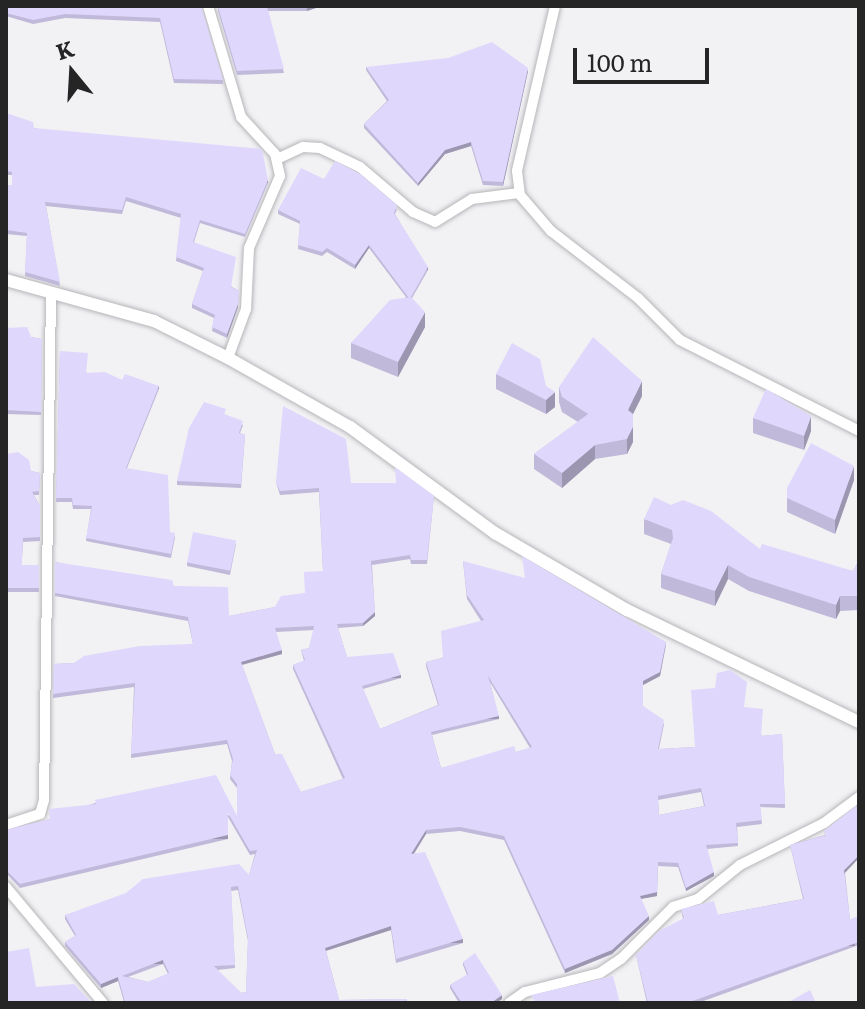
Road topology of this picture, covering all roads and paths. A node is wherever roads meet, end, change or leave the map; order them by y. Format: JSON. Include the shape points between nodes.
{"nodes":[{"id":1,"x":208,"y":6,"type":"edge"},
{"id":2,"x":555,"y":6,"type":"edge"},
{"id":3,"x":277,"y":159,"type":"junction"},
{"id":4,"x":519,"y":193,"type":"junction"},
{"id":5,"x":6,"y":280,"type":"edge"},
{"id":6,"x":51,"y":292,"type":"junction"},
{"id":7,"x":228,"y":358,"type":"junction"},
{"id":8,"x":859,"y":431,"type":"edge"},
{"id":9,"x":859,"y":722,"type":"edge"},
{"id":10,"x":859,"y":797,"type":"edge"},
{"id":11,"x":6,"y":825,"type":"edge"},
{"id":12,"x":6,"y":887,"type":"edge"},
{"id":13,"x":103,"y":1003,"type":"edge"},
{"id":14,"x":509,"y":1003,"type":"edge"}],
"edges":[{"from":1,"to":3,"type":"street","via":[[241,117]]},
{"from":2,"to":4,"type":"street","via":[[517,171]]},
{"from":3,"to":4,"type":"street","via":[[303,147],[320,148],[360,167],[413,212],[435,222],[472,199]]},
{"from":3,"to":7,"type":"street","via":[[280,176],[249,248],[246,309]]},
{"from":4,"to":8,"type":"street","via":[[551,231],[638,298],[680,340]]},
{"from":5,"to":6,"type":"street"},
{"from":6,"to":7,"type":"street","via":[[154,321]]},
{"from":6,"to":11,"type":"street","via":[[44,800],[40,814]]},
{"from":7,"to":9,"type":"street","via":[[350,427],[495,533],[627,610]]},
{"from":10,"to":14,"type":"street","via":[[824,823],[740,865],[698,899],[673,907],[600,973],[525,992]]},
{"from":12,"to":13,"type":"street"}]}
